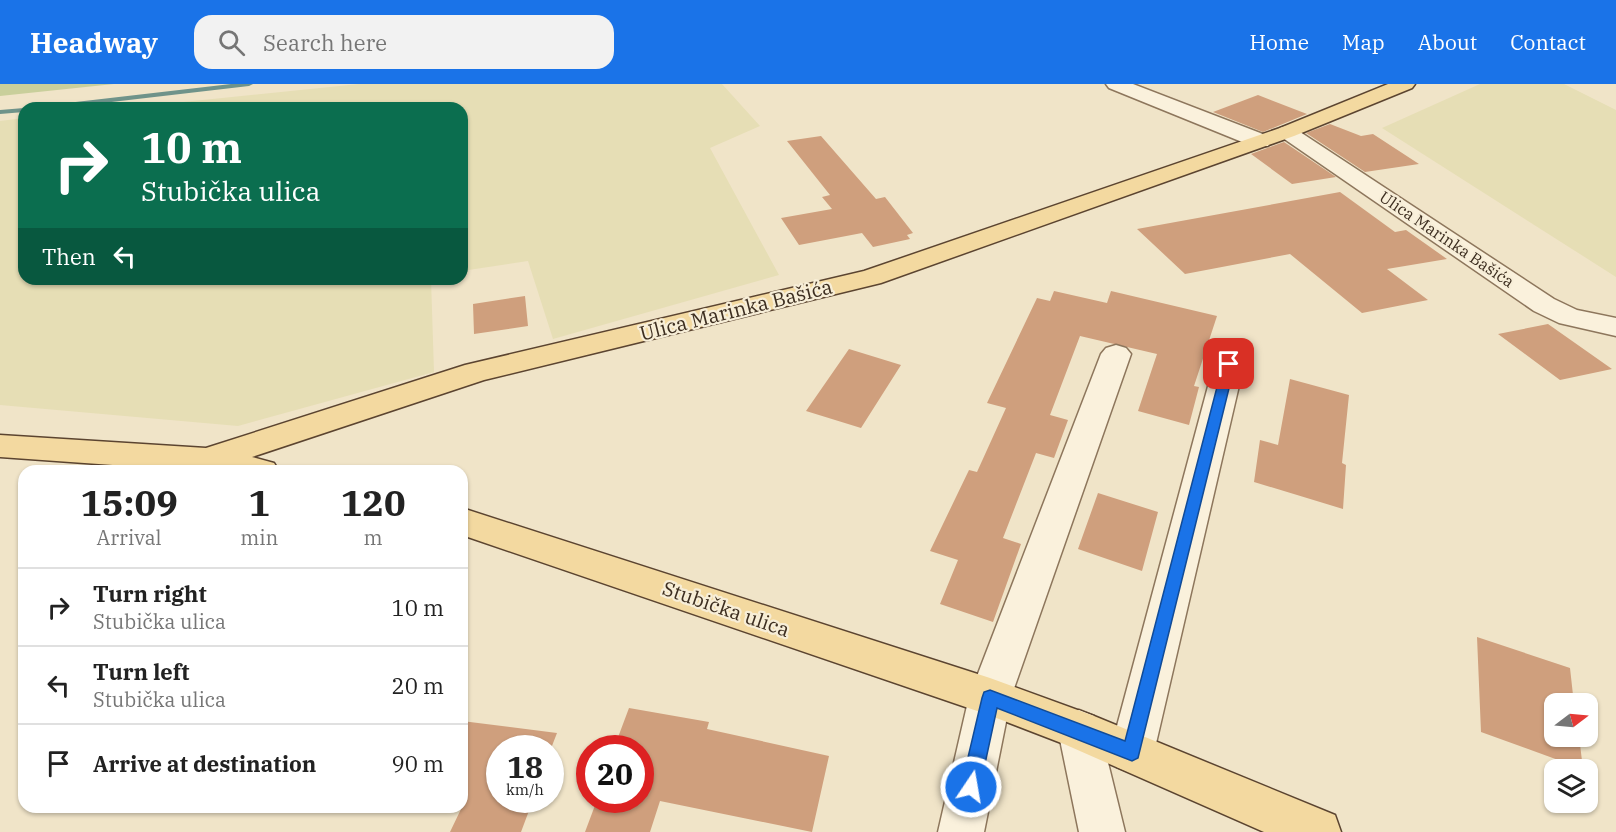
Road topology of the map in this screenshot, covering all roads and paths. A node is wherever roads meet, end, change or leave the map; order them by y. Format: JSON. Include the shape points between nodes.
{"nodes":[{"id":1,"x":1116,"y":84,"type":"edge"},
{"id":2,"x":1405,"y":84,"type":"edge"},
{"id":3,"x":1287,"y":132,"type":"junction"},
{"id":4,"x":1260,"y":141,"type":"junction"},
{"id":5,"x":1616,"y":327,"type":"edge"},
{"id":6,"x":1116,"y":354,"type":"dead end"},
{"id":7,"x":1229,"y":364,"type":"dead end"},
{"id":8,"x":0,"y":446,"type":"edge"},
{"id":9,"x":207,"y":460,"type":"junction"},
{"id":10,"x":232,"y":465,"type":"edge"},
{"id":11,"x":468,"y":522,"type":"edge"},
{"id":12,"x":990,"y":698,"type":"junction"},
{"id":13,"x":1079,"y":730,"type":"junction"},
{"id":14,"x":1132,"y":752,"type":"junction"},
{"id":15,"x":961,"y":832,"type":"edge"},
{"id":16,"x":1102,"y":832,"type":"edge"},
{"id":17,"x":1318,"y":832,"type":"edge"}],
"edges":[{"from":1,"to":4,"type":"street"},
{"from":2,"to":3,"type":"main road","name":"Ulica Marinka Bašića"},
{"from":3,"to":4,"type":"main road","name":"Ulica Marinka Bašića"},
{"from":3,"to":5,"type":"street","name":"Ulica Marinka Bašića","via":[[1544,305],[1569,317]]},
{"from":4,"to":9,"type":"main road","name":"Ulica Marinka Bašića","via":[[872,277],[476,372]]},
{"from":6,"to":12,"type":"street"},
{"from":7,"to":14,"type":"street"},
{"from":8,"to":9,"type":"main road"},
{"from":9,"to":10,"type":"main road"},
{"from":11,"to":12,"type":"main road","name":"Stubička ulica"},
{"from":12,"to":13,"type":"main road","name":"Stubička ulica"},
{"from":12,"to":15,"type":"street"},
{"from":13,"to":14,"type":"main road","name":"Stubička ulica"},
{"from":13,"to":16,"type":"street"},
{"from":14,"to":17,"type":"main road","name":"Stubička ulica"}]}
